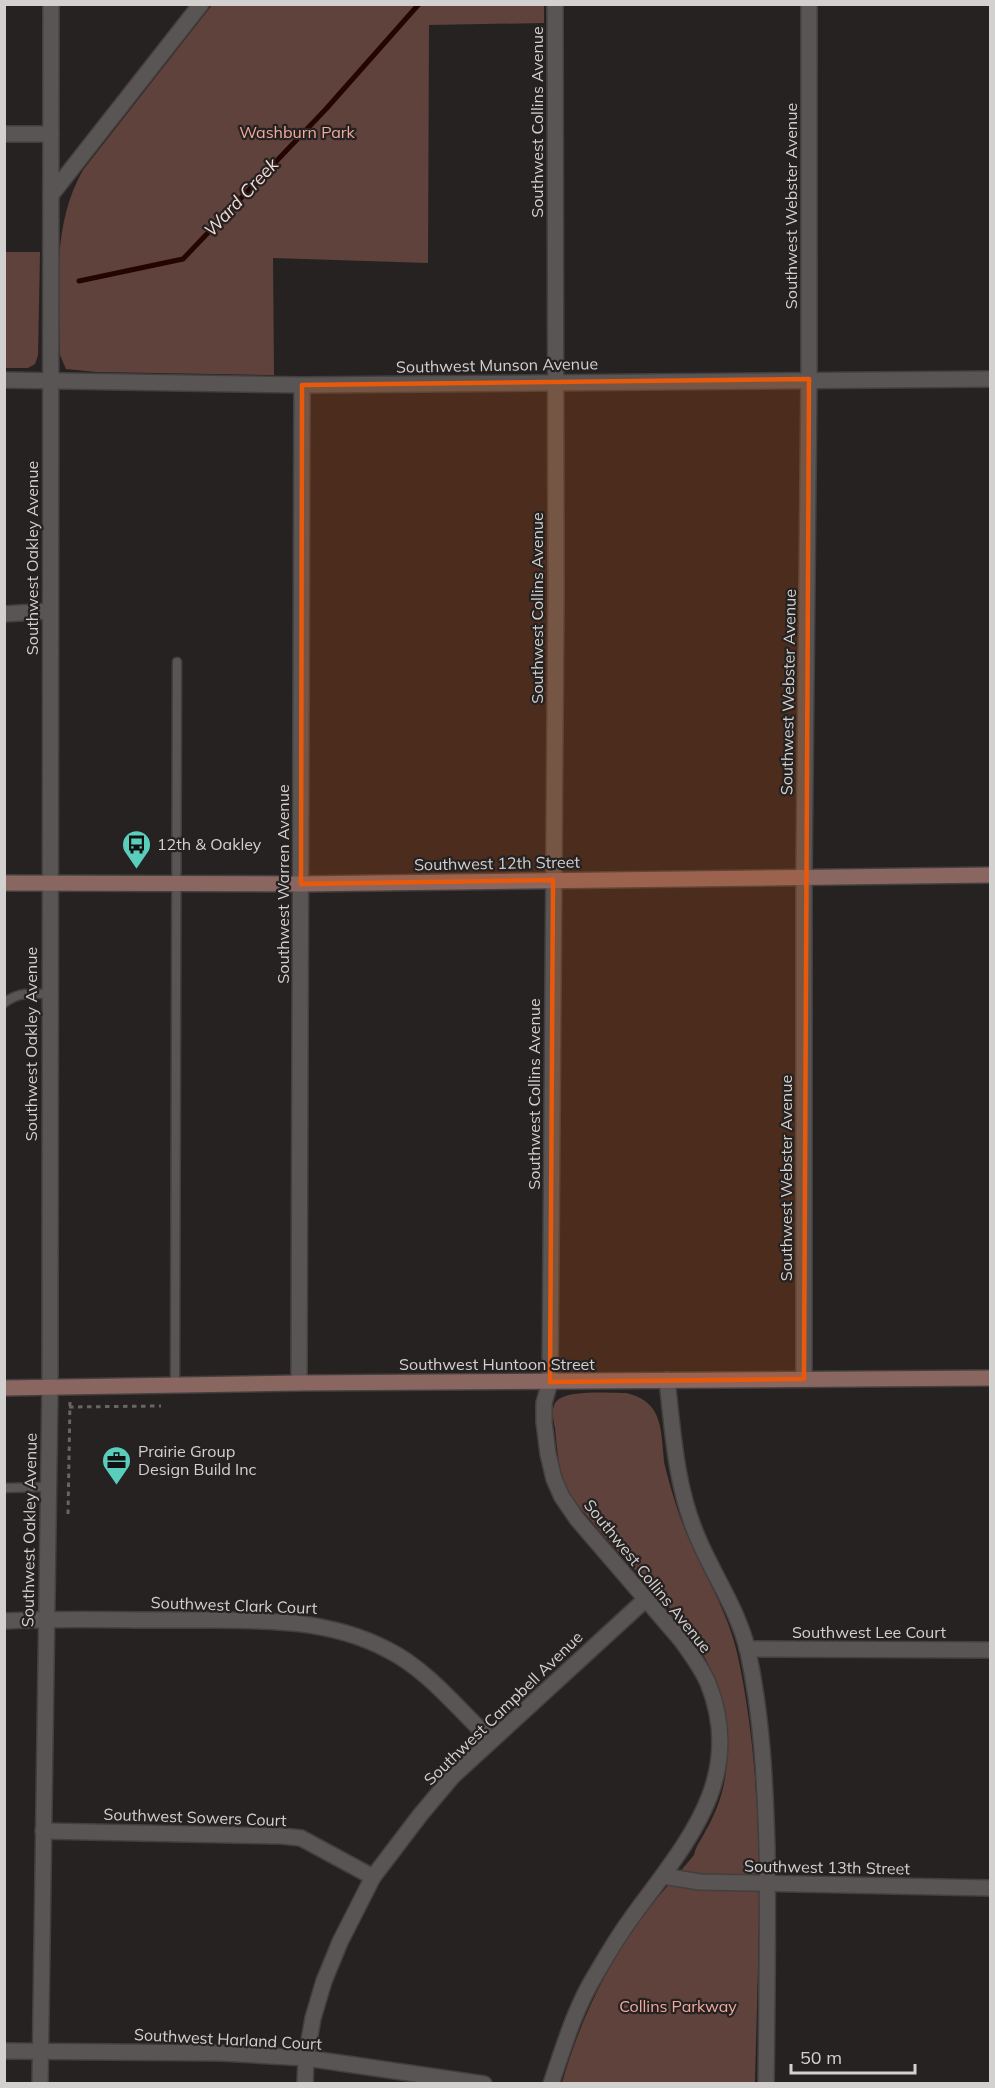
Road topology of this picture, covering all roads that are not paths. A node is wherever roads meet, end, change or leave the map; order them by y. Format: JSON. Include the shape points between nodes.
{"nodes":[{"id":1,"x":51,"y":4,"type":"edge"},
{"id":2,"x":201,"y":4,"type":"edge"},
{"id":3,"x":555,"y":4,"type":"edge"},
{"id":4,"x":809,"y":4,"type":"edge"},
{"id":5,"x":4,"y":134,"type":"edge"},
{"id":6,"x":51,"y":134,"type":"junction"},
{"id":7,"x":51,"y":195,"type":"junction"},
{"id":8,"x":808,"y":379,"type":"junction"},
{"id":9,"x":990,"y":379,"type":"edge"},
{"id":10,"x":4,"y":380,"type":"edge"},
{"id":11,"x":50,"y":381,"type":"junction"},
{"id":12,"x":555,"y":381,"type":"junction"},
{"id":13,"x":302,"y":385,"type":"junction"},
{"id":14,"x":50,"y":611,"type":"junction"},
{"id":15,"x":4,"y":614,"type":"edge"},
{"id":16,"x":177,"y":662,"type":"dead end"},
{"id":17,"x":990,"y":875,"type":"edge"},
{"id":18,"x":804,"y":878,"type":"junction"},
{"id":19,"x":553,"y":880,"type":"junction"},
{"id":20,"x":4,"y":883,"type":"edge"},
{"id":21,"x":49,"y":883,"type":"junction"},
{"id":22,"x":175,"y":884,"type":"junction"},
{"id":23,"x":301,"y":884,"type":"junction"},
{"id":24,"x":49,"y":994,"type":"junction"},
{"id":25,"x":4,"y":1003,"type":"edge"},
{"id":26,"x":990,"y":1378,"type":"edge"},
{"id":27,"x":804,"y":1379,"type":"junction"},
{"id":28,"x":667,"y":1380,"type":"junction"},
{"id":29,"x":550,"y":1382,"type":"junction"},
{"id":30,"x":299,"y":1383,"type":"junction"},
{"id":31,"x":175,"y":1385,"type":"junction"},
{"id":32,"x":4,"y":1388,"type":"edge"},
{"id":33,"x":50,"y":1388,"type":"junction"},
{"id":34,"x":48,"y":1487,"type":"junction"},
{"id":35,"x":4,"y":1488,"type":"edge"},
{"id":36,"x":646,"y":1599,"type":"junction"},
{"id":37,"x":45,"y":1619,"type":"junction"},
{"id":38,"x":4,"y":1621,"type":"edge"},
{"id":39,"x":747,"y":1649,"type":"junction"},
{"id":40,"x":990,"y":1650,"type":"edge"},
{"id":41,"x":491,"y":1740,"type":"junction"},
{"id":42,"x":43,"y":1831,"type":"junction"},
{"id":43,"x":663,"y":1876,"type":"junction"},
{"id":44,"x":373,"y":1878,"type":"junction"},
{"id":45,"x":768,"y":1884,"type":"junction"},
{"id":46,"x":990,"y":1888,"type":"edge"},
{"id":47,"x":40,"y":2050,"type":"junction"},
{"id":48,"x":4,"y":2051,"type":"edge"},
{"id":49,"x":306,"y":2058,"type":"junction"},
{"id":50,"x":40,"y":2084,"type":"edge"},
{"id":51,"x":305,"y":2084,"type":"edge"},
{"id":52,"x":484,"y":2084,"type":"edge"},
{"id":53,"x":551,"y":2084,"type":"edge"},
{"id":54,"x":766,"y":2084,"type":"edge"}],
"edges":[{"from":1,"to":6,"type":"street","name":"Southwest Oakley Avenue"},
{"from":2,"to":7,"type":"street"},
{"from":3,"to":12,"type":"street","name":"Southwest Collins Avenue"},
{"from":4,"to":8,"type":"street","name":"Southwest Webster Avenue"},
{"from":5,"to":6,"type":"street"},
{"from":6,"to":7,"type":"street","name":"Southwest Oakley Avenue"},
{"from":7,"to":11,"type":"street","name":"Southwest Oakley Avenue"},
{"from":8,"to":9,"type":"street","name":"Southwest Munson Avenue"},
{"from":8,"to":12,"type":"street","name":"Southwest Munson Avenue"},
{"from":8,"to":18,"type":"street","name":"Southwest Webster Avenue"},
{"from":10,"to":11,"type":"street","name":"Southwest Munson Avenue"},
{"from":11,"to":13,"type":"street","name":"Southwest Munson Avenue"},
{"from":11,"to":14,"type":"street","name":"Southwest Oakley Avenue"},
{"from":12,"to":13,"type":"street","name":"Southwest Munson Avenue"},
{"from":12,"to":19,"type":"street","name":"Southwest Collins Avenue"},
{"from":13,"to":23,"type":"street","name":"Southwest Warren Avenue"},
{"from":14,"to":15,"type":"street"},
{"from":14,"to":21,"type":"street","name":"Southwest Oakley Avenue"},
{"from":16,"to":22,"type":"lane"},
{"from":17,"to":18,"type":"main road","name":"Southwest 12th Street"},
{"from":18,"to":19,"type":"main road","name":"Southwest 12th Street"},
{"from":18,"to":27,"type":"street","name":"Southwest Webster Avenue"},
{"from":19,"to":23,"type":"main road","name":"Southwest 12th Street"},
{"from":19,"to":29,"type":"street","name":"Southwest Collins Avenue"},
{"from":20,"to":21,"type":"main road","name":"Southwest 12th Street"},
{"from":21,"to":22,"type":"main road","name":"Southwest 12th Street"},
{"from":21,"to":24,"type":"street","name":"Southwest Oakley Avenue"},
{"from":22,"to":23,"type":"main road","name":"Southwest 12th Street"},
{"from":22,"to":31,"type":"lane"},
{"from":23,"to":30,"type":"street","name":"Southwest Warren Avenue"},
{"from":24,"to":25,"type":"lane","via":[[23,993]]},
{"from":24,"to":33,"type":"street","name":"Southwest Oakley Avenue"},
{"from":26,"to":27,"type":"main road","name":"Southwest Huntoon Street"},
{"from":27,"to":28,"type":"main road","name":"Southwest Huntoon Street"},
{"from":28,"to":29,"type":"main road","name":"Southwest Huntoon Street"},
{"from":28,"to":39,"type":"street","via":[[674,1446],[689,1516],[737,1618]]},
{"from":29,"to":30,"type":"main road","name":"Southwest Huntoon Street"},
{"from":29,"to":36,"type":"street","name":"Southwest Collins Avenue","via":[[544,1422],[554,1479],[577,1519]]},
{"from":30,"to":31,"type":"main road","name":"Southwest Huntoon Street"},
{"from":31,"to":33,"type":"main road","name":"Southwest Huntoon Street"},
{"from":32,"to":33,"type":"main road","name":"Southwest Huntoon Street"},
{"from":33,"to":34,"type":"street","name":"Southwest Oakley Avenue"},
{"from":34,"to":35,"type":"lane"},
{"from":34,"to":37,"type":"street","name":"Southwest Oakley Avenue"},
{"from":36,"to":41,"type":"street","name":"Southwest Campbell Avenue"},
{"from":36,"to":43,"type":"street","name":"Southwest Collins Avenue","via":[[696,1661],[708,1683],[719,1731],[719,1760],[706,1808]]},
{"from":37,"to":38,"type":"street","name":"Southwest Clark Court"},
{"from":37,"to":41,"type":"street","name":"Southwest Clark Court","via":[[246,1621],[328,1627],[390,1650],[429,1679]]},
{"from":37,"to":42,"type":"street","name":"Southwest Oakley Avenue"},
{"from":39,"to":40,"type":"street","name":"Southwest Lee Court"},
{"from":39,"to":45,"type":"street","via":[[760,1724]]},
{"from":41,"to":44,"type":"street","name":"Southwest Campbell Avenue","via":[[446,1783]]},
{"from":42,"to":44,"type":"street","name":"Southwest Sowers Court","via":[[301,1838]]},
{"from":42,"to":47,"type":"street","name":"Southwest Oakley Avenue"},
{"from":43,"to":45,"type":"street","name":"Southwest 13th Street","via":[[700,1882]]},
{"from":43,"to":53,"type":"street","name":"Southwest Collins Avenue","via":[[595,1974],[573,2019]]},
{"from":44,"to":49,"type":"street","name":"Southwest Campbell Avenue","via":[[324,1981]]},
{"from":45,"to":46,"type":"street","name":"Southwest 13th Street"},
{"from":45,"to":54,"type":"street"},
{"from":47,"to":48,"type":"street","name":"Southwest Harland Court"},
{"from":47,"to":49,"type":"street","name":"Southwest Harland Court"},
{"from":47,"to":50,"type":"street","name":"Southwest Oakley Avenue"},
{"from":49,"to":51,"type":"street","name":"Southwest Campbell Avenue"},
{"from":49,"to":52,"type":"street","name":"Southwest Harland Court"}]}
